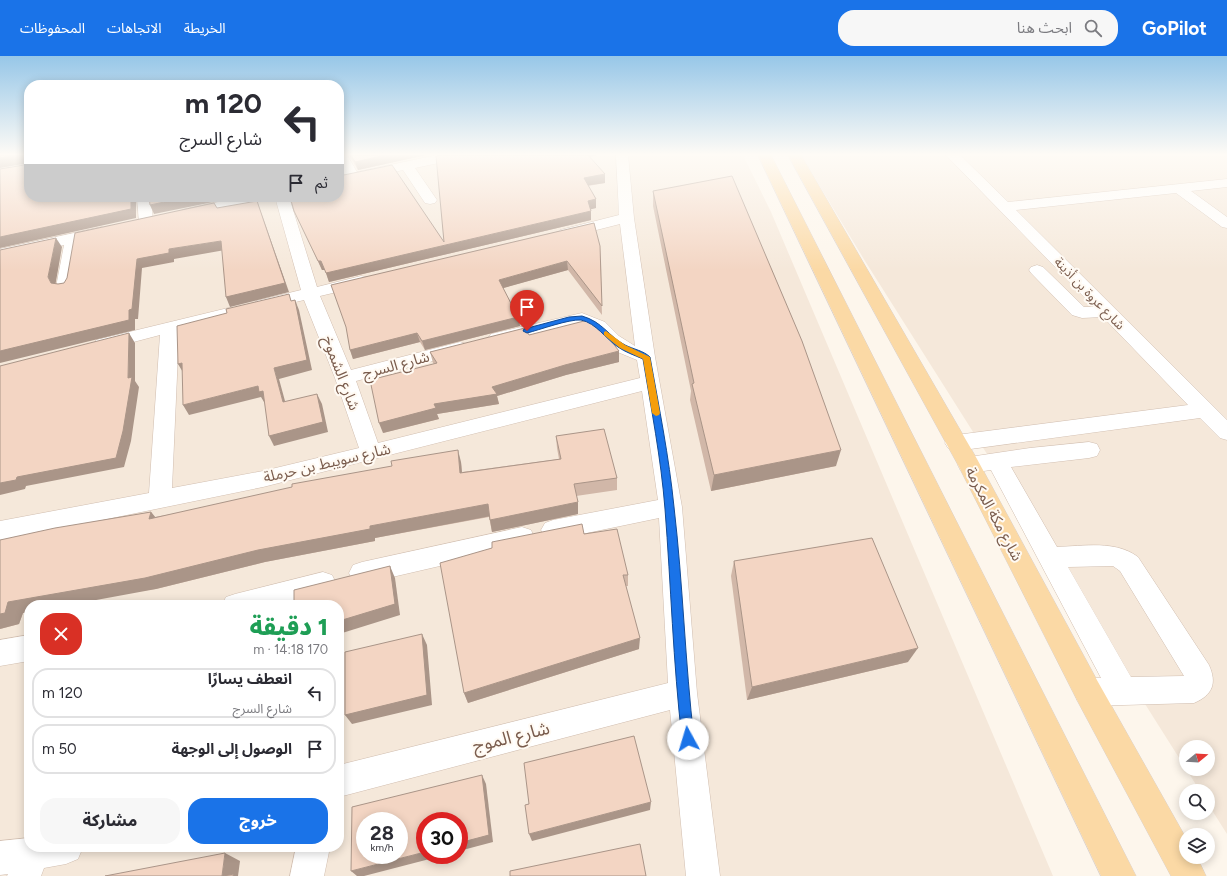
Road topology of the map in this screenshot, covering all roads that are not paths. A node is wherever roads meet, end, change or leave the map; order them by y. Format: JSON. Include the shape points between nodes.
{"nodes":[{"id":1,"x":426,"y":193,"type":"edge"},
{"id":2,"x":625,"y":193,"type":"edge"},
{"id":3,"x":783,"y":193,"type":"edge"},
{"id":4,"x":816,"y":193,"type":"edge"},
{"id":5,"x":992,"y":193,"type":"edge"},
{"id":6,"x":1130,"y":193,"type":"edge"},
{"id":7,"x":1185,"y":193,"type":"edge"},
{"id":8,"x":430,"y":200,"type":"dead end"},
{"id":9,"x":148,"y":202,"type":"edge"},
{"id":10,"x":238,"y":202,"type":"edge"},
{"id":11,"x":283,"y":202,"type":"edge"},
{"id":12,"x":1006,"y":207,"type":"junction"},
{"id":13,"x":627,"y":218,"type":"junction"},
{"id":14,"x":160,"y":219,"type":"junction"},
{"id":15,"x":1227,"y":224,"type":"edge"},
{"id":16,"x":549,"y":237,"type":"edge"},
{"id":17,"x":73,"y":239,"type":"junction"},
{"id":18,"x":0,"y":254,"type":"edge"},
{"id":19,"x":1037,"y":270,"type":"dead end"},
{"id":20,"x":379,"y":277,"type":"edge"},
{"id":21,"x":64,"y":287,"type":"edge"},
{"id":22,"x":310,"y":293,"type":"junction"},
{"id":23,"x":1107,"y":311,"type":"junction"},
{"id":24,"x":170,"y":327,"type":"junction"},
{"id":25,"x":85,"y":348,"type":"edge"},
{"id":26,"x":646,"y":357,"type":"junction"},
{"id":27,"x":345,"y":378,"type":"junction"},
{"id":28,"x":650,"y":382,"type":"junction"},
{"id":29,"x":1205,"y":410,"type":"junction"},
{"id":30,"x":1227,"y":433,"type":"edge"},
{"id":31,"x":956,"y":443,"type":"junction"},
{"id":32,"x":1089,"y":450,"type":"dead end"},
{"id":33,"x":371,"y":453,"type":"junction"},
{"id":34,"x":997,"y":461,"type":"junction"},
{"id":35,"x":969,"y":465,"type":"junction"},
{"id":36,"x":160,"y":500,"type":"junction"},
{"id":37,"x":670,"y":507,"type":"junction"},
{"id":38,"x":0,"y":532,"type":"edge"},
{"id":39,"x":1050,"y":557,"type":"junction"},
{"id":40,"x":255,"y":600,"type":"edge"},
{"id":41,"x":24,"y":649,"type":"edge"},
{"id":42,"x":0,"y":653,"type":"edge"},
{"id":43,"x":1088,"y":692,"type":"junction"},
{"id":44,"x":1124,"y":692,"type":"junction"},
{"id":45,"x":683,"y":693,"type":"junction"},
{"id":46,"x":344,"y":780,"type":"edge"},
{"id":47,"x":55,"y":852,"type":"edge"},
{"id":48,"x":312,"y":852,"type":"edge"},
{"id":49,"x":0,"y":858,"type":"edge"},
{"id":50,"x":28,"y":865,"type":"edge"},
{"id":51,"x":307,"y":876,"type":"edge"},
{"id":52,"x":704,"y":876,"type":"edge"},
{"id":53,"x":1119,"y":876,"type":"edge"},
{"id":54,"x":1189,"y":876,"type":"edge"}],
"edges":[{"from":1,"to":8,"type":"street"},
{"from":2,"to":13,"type":"street"},
{"from":3,"to":53,"type":"main road"},
{"from":4,"to":31,"type":"main road","name":"شارع مكة المكرمة"},
{"from":5,"to":12,"type":"street","name":"شارع عروة بن أذينة"},
{"from":6,"to":12,"type":"street"},
{"from":7,"to":15,"type":"street"},
{"from":9,"to":14,"type":"street"},
{"from":10,"to":14,"type":"street"},
{"from":11,"to":22,"type":"street","name":"شارع الشموخ"},
{"from":12,"to":23,"type":"street","name":"شارع عروة بن أذينة"},
{"from":13,"to":16,"type":"street"},
{"from":13,"to":26,"type":"street"},
{"from":14,"to":17,"type":"street"},
{"from":17,"to":18,"type":"street"},
{"from":17,"to":21,"type":"street"},
{"from":19,"to":23,"type":"street","via":[[1078,311]]},
{"from":20,"to":22,"type":"street"},
{"from":22,"to":24,"type":"street"},
{"from":22,"to":27,"type":"street","name":"شارع الشموخ"},
{"from":23,"to":29,"type":"street","name":"شارع عروة بن أذينة"},
{"from":24,"to":25,"type":"street"},
{"from":24,"to":36,"type":"street"},
{"from":26,"to":27,"type":"street","name":"شارع السرج","via":[[622,347],[599,326],[582,318]]},
{"from":26,"to":28,"type":"street"},
{"from":27,"to":33,"type":"street","name":"شارع الشموخ"},
{"from":28,"to":33,"type":"street","name":"شارع سويبط بن حرملة"},
{"from":28,"to":37,"type":"street"},
{"from":29,"to":30,"type":"street","name":"شارع عروة بن أذينة"},
{"from":29,"to":31,"type":"street"},
{"from":31,"to":35,"type":"main road","name":"شارع مكة المكرمة"},
{"from":32,"to":34,"type":"street"},
{"from":33,"to":36,"type":"street","name":"شارع سويبط بن حرملة"},
{"from":34,"to":35,"type":"street"},
{"from":34,"to":39,"type":"street"},
{"from":35,"to":43,"type":"main road","name":"شارع مكة المكرمة"},
{"from":36,"to":38,"type":"street","name":"شارع سويبط بن حرملة"},
{"from":37,"to":40,"type":"street","via":[[464,549]]},
{"from":37,"to":45,"type":"street"},
{"from":39,"to":44,"type":"street"},
{"from":39,"to":44,"type":"street","via":[[1116,556],[1123,559],[1129,564],[1199,674],[1199,683],[1194,689]]},
{"from":41,"to":42,"type":"street"},
{"from":43,"to":44,"type":"street"},
{"from":43,"to":54,"type":"main road","name":"شارع مكة المكرمة"},
{"from":45,"to":46,"type":"street","name":"شارع الموج"},
{"from":45,"to":52,"type":"street"},
{"from":47,"to":50,"type":"street"},
{"from":48,"to":51,"type":"street"},
{"from":49,"to":50,"type":"street"}]}
